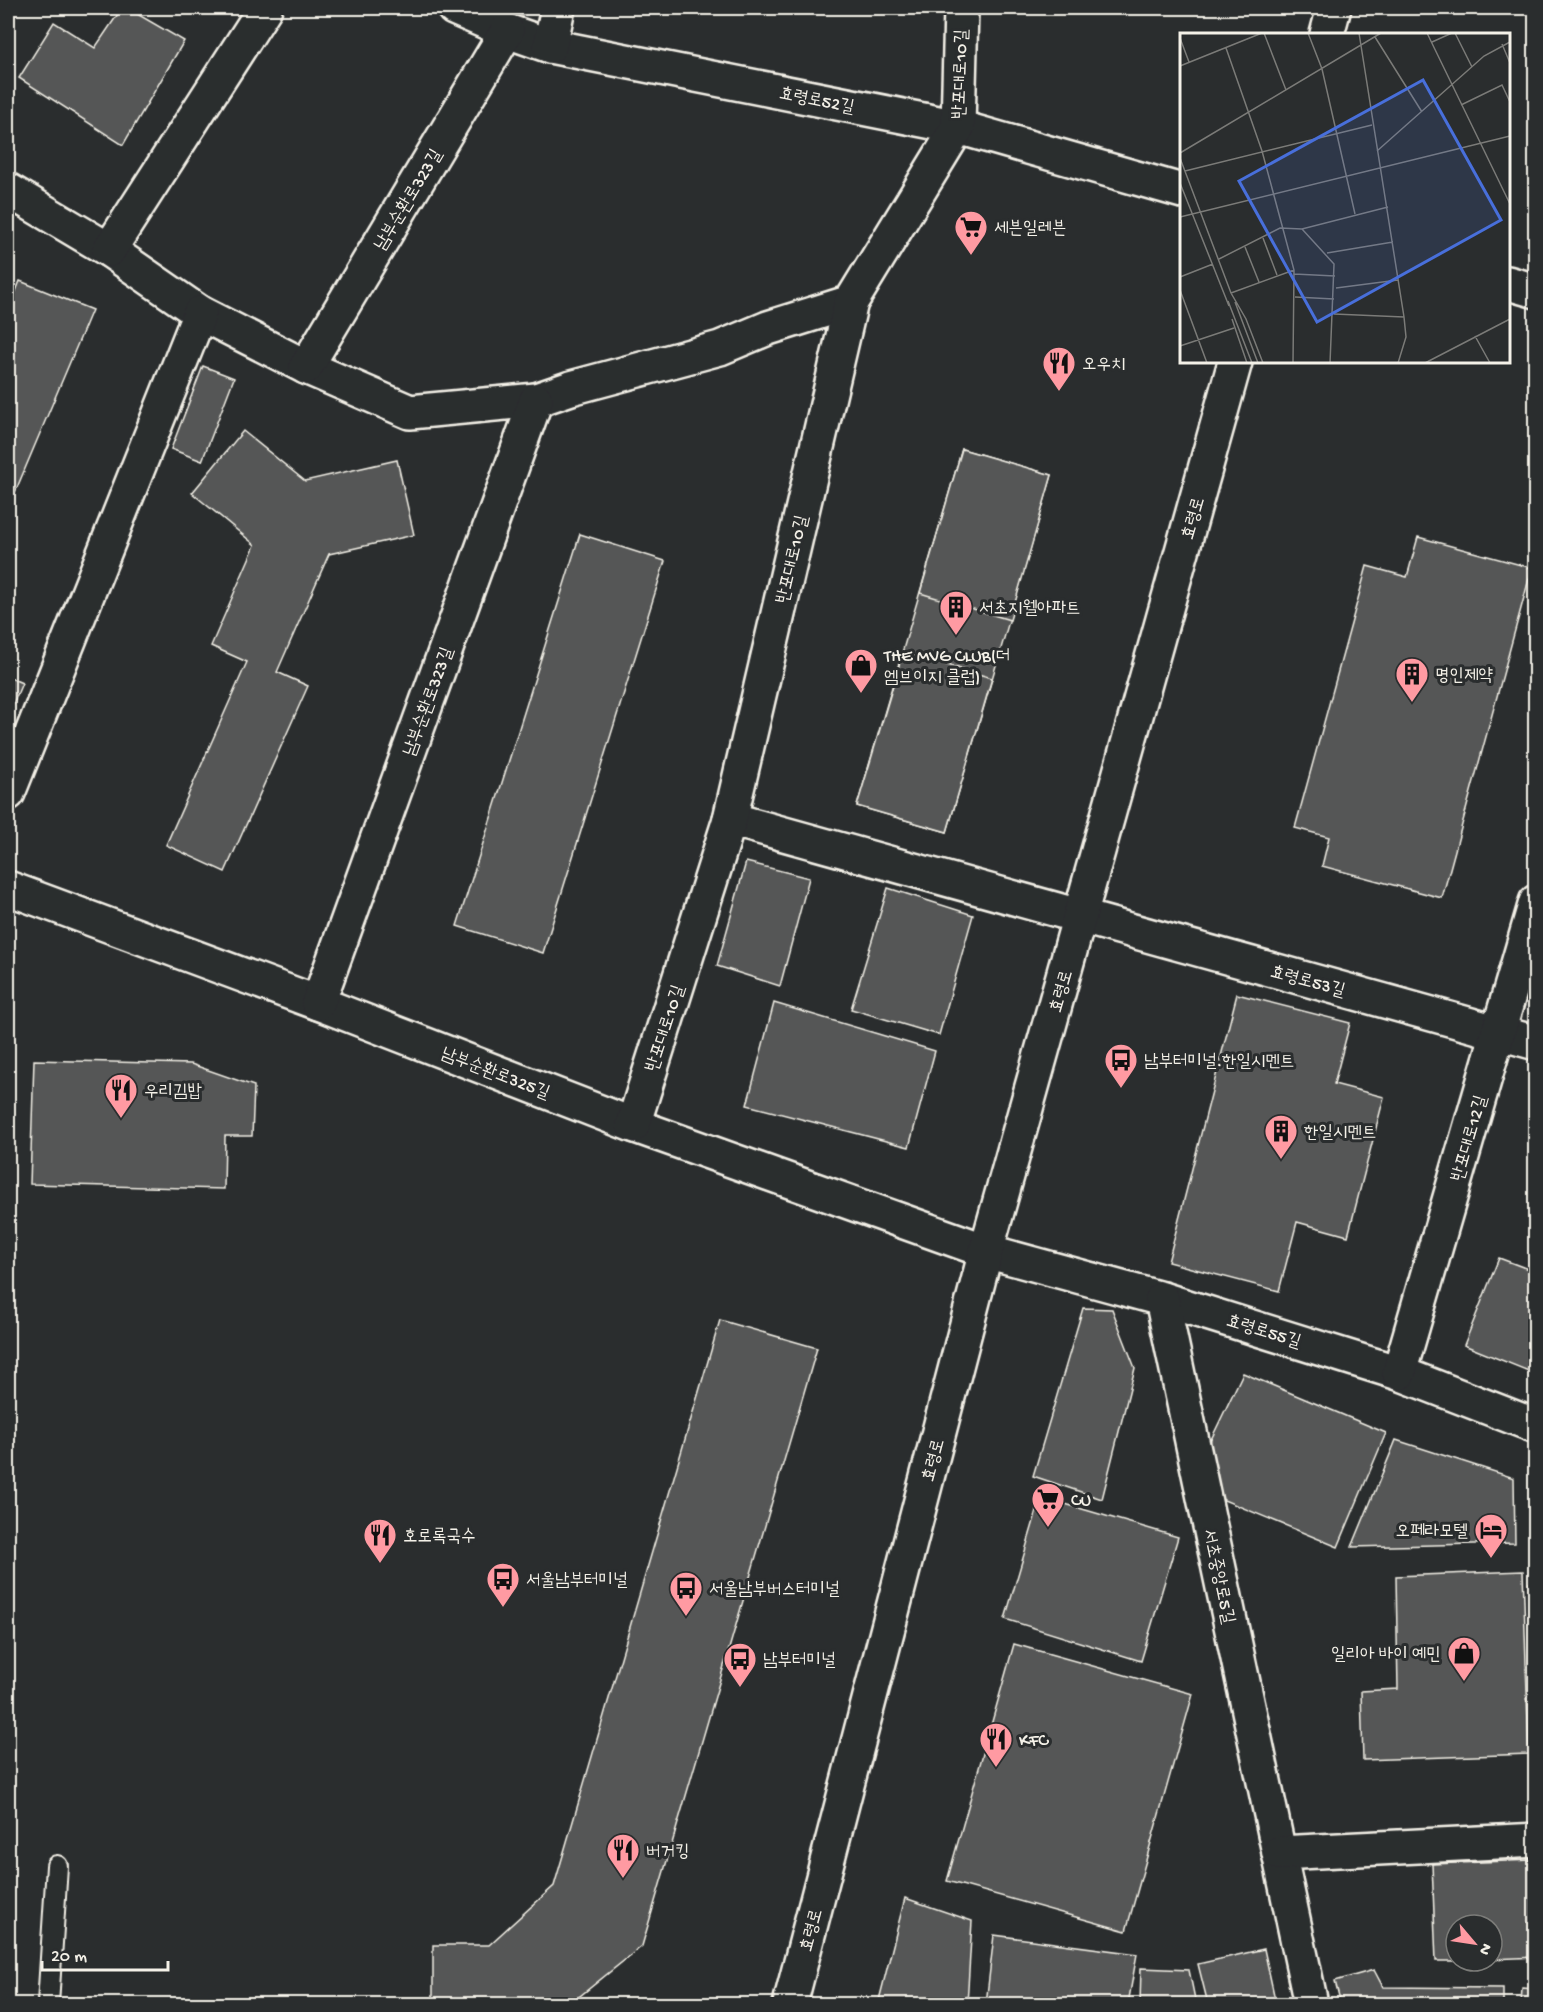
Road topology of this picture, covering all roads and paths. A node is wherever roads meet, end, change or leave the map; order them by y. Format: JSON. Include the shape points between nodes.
{"nodes":[{"id":1,"x":265,"y":8,"type":"edge"},
{"id":2,"x":454,"y":8,"type":"edge"},
{"id":3,"x":558,"y":8,"type":"edge"},
{"id":4,"x":961,"y":8,"type":"edge"},
{"id":5,"x":1334,"y":8,"type":"edge"},
{"id":6,"x":507,"y":31,"type":"junction"},
{"id":7,"x":1327,"y":33,"type":"edge"},
{"id":8,"x":550,"y":46,"type":"junction"},
{"id":9,"x":958,"y":127,"type":"junction"},
{"id":10,"x":8,"y":190,"type":"edge"},
{"id":11,"x":1180,"y":190,"type":"edge"},
{"id":12,"x":109,"y":250,"type":"junction"},
{"id":13,"x":1510,"y":283,"type":"edge"},
{"id":14,"x":1536,"y":291,"type":"edge"},
{"id":15,"x":851,"y":302,"type":"junction"},
{"id":16,"x":200,"y":313,"type":"junction"},
{"id":17,"x":1235,"y":363,"type":"edge"},
{"id":18,"x":306,"y":367,"type":"junction"},
{"id":19,"x":536,"y":399,"type":"junction"},
{"id":20,"x":8,"y":793,"type":"edge"},
{"id":21,"x":730,"y":819,"type":"junction"},
{"id":22,"x":8,"y":888,"type":"edge"},
{"id":23,"x":1536,"y":902,"type":"edge"},
{"id":24,"x":1081,"y":917,"type":"junction"},
{"id":25,"x":318,"y":1003,"type":"junction"},
{"id":26,"x":1499,"y":1032,"type":"junction"},
{"id":27,"x":1536,"y":1043,"type":"edge"},
{"id":28,"x":633,"y":1125,"type":"junction"},
{"id":29,"x":986,"y":1251,"type":"junction"},
{"id":30,"x":1162,"y":1299,"type":"junction"},
{"id":31,"x":1399,"y":1372,"type":"junction"},
{"id":32,"x":1536,"y":1426,"type":"edge"},
{"id":33,"x":1536,"y":1840,"type":"edge"},
{"id":34,"x":1279,"y":1853,"type":"junction"},
{"id":35,"x":57,"y":1866,"type":"dead end"},
{"id":36,"x":48,"y":2004,"type":"edge"},
{"id":37,"x":790,"y":2004,"type":"edge"},
{"id":38,"x":1311,"y":2004,"type":"edge"}],
"edges":[{"from":1,"to":12,"type":"street"},
{"from":2,"to":6,"type":"street","name":"효령로52길"},
{"from":3,"to":8,"type":"street"},
{"from":4,"to":9,"type":"street","name":"반포대로10길"},
{"from":5,"to":7,"type":"street"},
{"from":6,"to":8,"type":"street","name":"효령로52길"},
{"from":6,"to":18,"type":"street","name":"남부순환로323길"},
{"from":8,"to":9,"type":"street","name":"효령로52길"},
{"from":9,"to":11,"type":"street","name":"효령로52길"},
{"from":9,"to":15,"type":"street","name":"반포대로10길"},
{"from":10,"to":12,"type":"street"},
{"from":12,"to":16,"type":"street"},
{"from":13,"to":14,"type":"street"},
{"from":15,"to":19,"type":"street","via":[[720,348]]},
{"from":15,"to":21,"type":"street","name":"반포대로10길"},
{"from":16,"to":18,"type":"street"},
{"from":16,"to":20,"type":"street"},
{"from":17,"to":24,"type":"street","name":"효령로"},
{"from":18,"to":19,"type":"street","via":[[410,412]]},
{"from":19,"to":25,"type":"street","name":"남부순환로323길"},
{"from":21,"to":24,"type":"street"},
{"from":21,"to":28,"type":"street","name":"반포대로10길"},
{"from":22,"to":25,"type":"street","name":"남부순환로325길"},
{"from":23,"to":26,"type":"street","name":"반포대로12길"},
{"from":24,"to":26,"type":"street","name":"효령로53길"},
{"from":24,"to":29,"type":"street","name":"효령로"},
{"from":25,"to":28,"type":"street","name":"남부순환로325길"},
{"from":26,"to":27,"type":"street","name":"효령로53길"},
{"from":26,"to":31,"type":"street","name":"반포대로12길"},
{"from":28,"to":29,"type":"street","name":"남부순환로325길"},
{"from":29,"to":30,"type":"street","name":"효령로55길"},
{"from":29,"to":37,"type":"street","name":"효령로"},
{"from":30,"to":31,"type":"street","name":"효령로55길"},
{"from":30,"to":34,"type":"street","name":"서초중앙로5길"},
{"from":31,"to":32,"type":"street","name":"효령로55길"},
{"from":33,"to":34,"type":"street"},
{"from":34,"to":38,"type":"street","name":"서초중앙로5길"},
{"from":35,"to":36,"type":"lane"}]}
